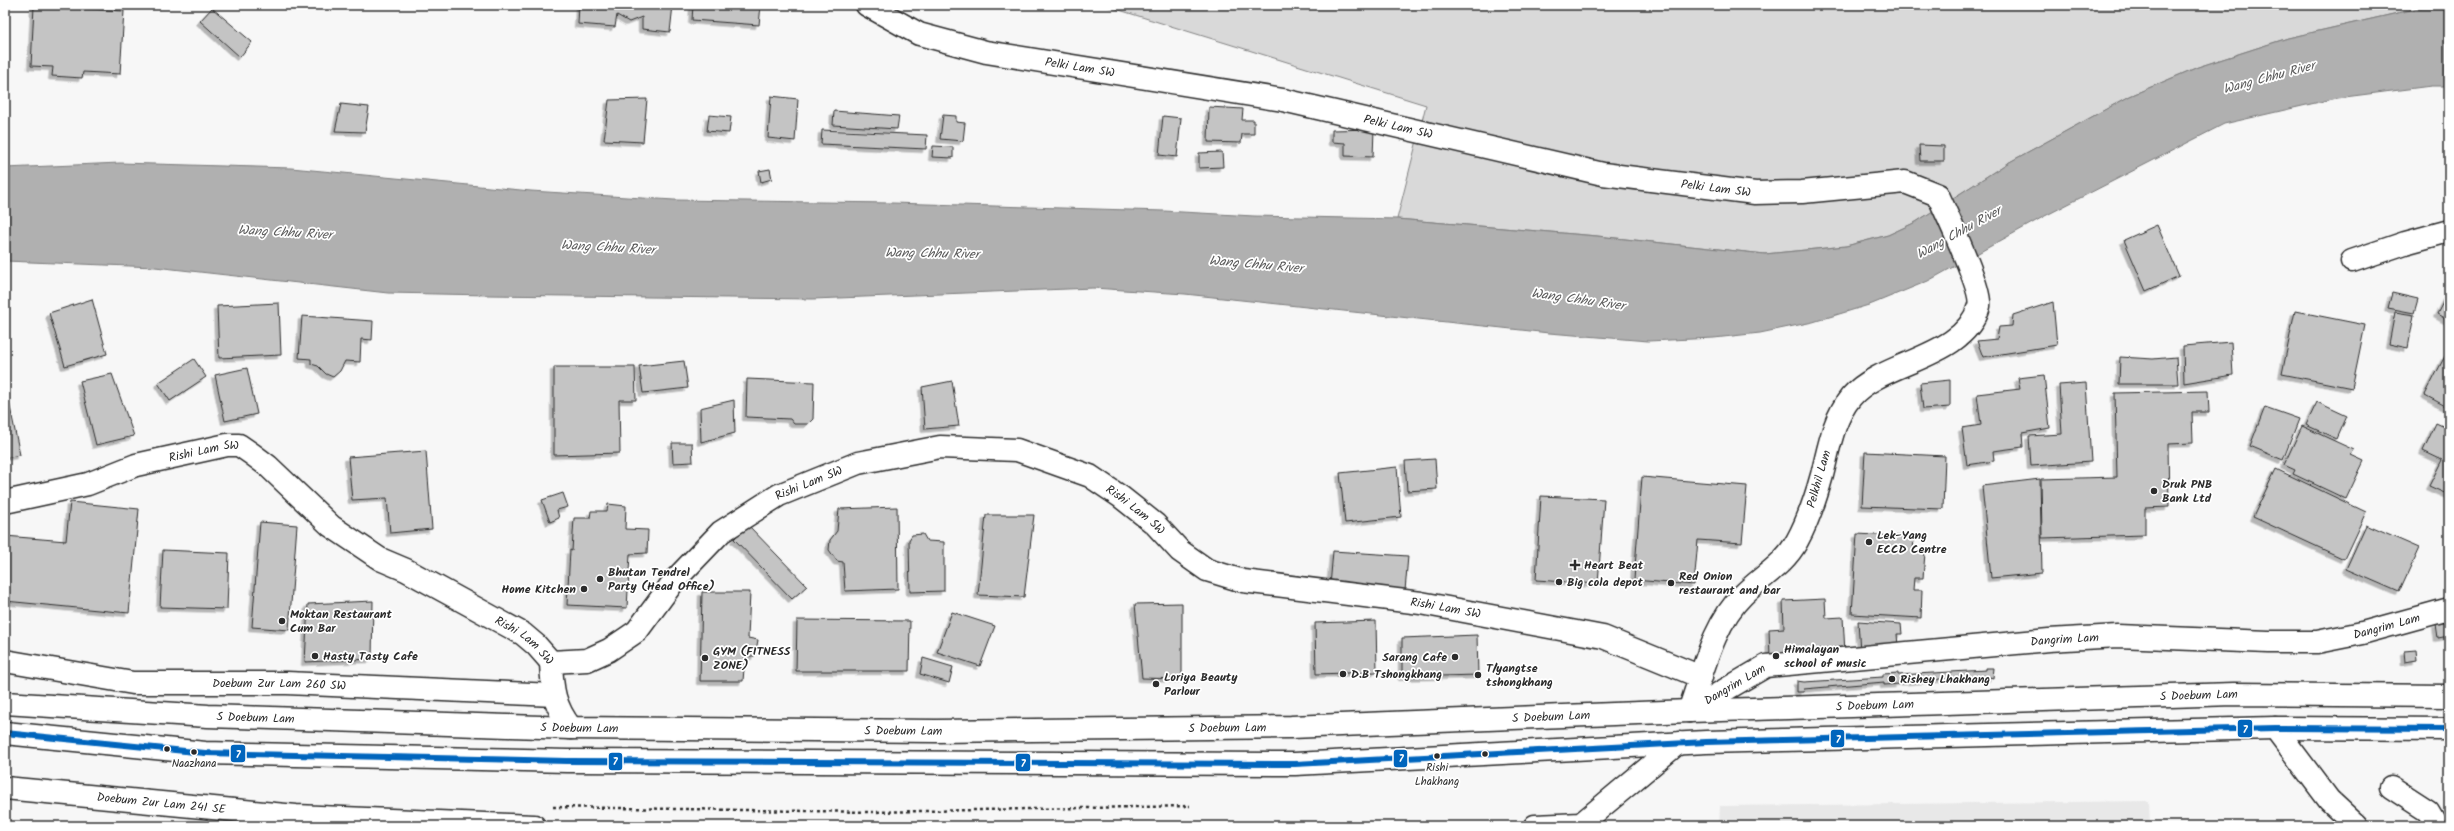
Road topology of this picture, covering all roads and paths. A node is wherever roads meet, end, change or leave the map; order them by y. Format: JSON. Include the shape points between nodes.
{"nodes":[{"id":1,"x":867,"y":5,"type":"edge"},
{"id":2,"x":2449,"y":231,"type":"edge"},
{"id":3,"x":2352,"y":261,"type":"dead end"},
{"id":4,"x":1975,"y":284,"type":"joint"},
{"id":5,"x":5,"y":502,"type":"edge"},
{"id":6,"x":2449,"y":610,"type":"edge"},
{"id":7,"x":5,"y":661,"type":"edge"},
{"id":8,"x":551,"y":662,"type":"junction"},
{"id":9,"x":1701,"y":677,"type":"junction"},
{"id":10,"x":554,"y":695,"type":"junction"},
{"id":11,"x":2449,"y":696,"type":"edge"},
{"id":12,"x":5,"y":703,"type":"edge"},
{"id":13,"x":1689,"y":711,"type":"junction"},
{"id":14,"x":570,"y":728,"type":"junction"},
{"id":15,"x":2275,"y":728,"type":"junction"},
{"id":16,"x":2449,"y":729,"type":"edge"},
{"id":17,"x":5,"y":733,"type":"edge"},
{"id":18,"x":1678,"y":743,"type":"junction"},
{"id":19,"x":2391,"y":787,"type":"dead end"},
{"id":20,"x":5,"y":788,"type":"edge"},
{"id":21,"x":545,"y":806,"type":"dead end"},
{"id":22,"x":1190,"y":806,"type":"dead end"},
{"id":23,"x":1581,"y":825,"type":"edge"},
{"id":24,"x":534,"y":826,"type":"edge"},
{"id":25,"x":1535,"y":826,"type":"edge"},
{"id":26,"x":2357,"y":826,"type":"edge"},
{"id":27,"x":2437,"y":826,"type":"edge"}],
"edges":[{"from":1,"to":4,"type":"main road","name":"Pelki Lam SW","via":[[919,34],[986,52],[1283,100],[1603,174],[1755,193],[1802,192],[1905,182],[1938,195]]},
{"from":2,"to":3,"type":"main road"},
{"from":4,"to":9,"type":"main road","name":"Pelkhil Lam","via":[[1980,304],[1966,327],[1956,337],[1941,349],[1873,379],[1851,398],[1830,437],[1822,474],[1797,541],[1788,557],[1742,595],[1725,617]]},
{"from":5,"to":8,"type":"main road","name":"Rishi Lam SW","via":[[88,484],[136,466],[228,445],[239,445],[268,466],[331,526],[380,559],[406,570],[523,634]]},
{"from":6,"to":13,"type":"main road","name":"Dangrim Lam","via":[[2317,642],[2118,636],[1766,666]]},
{"from":7,"to":10,"type":"main road","name":"Doebum Zur Lam 260 SW","via":[[133,683],[287,683]]},
{"from":8,"to":9,"type":"main road","name":"Rishi Lam SW","via":[[587,660],[609,650],[637,631],[674,581],[721,532],[779,495],[858,463],[940,447],[1017,450],[1090,476],[1149,519],[1180,551],[1202,566],[1243,581],[1421,603],[1603,637]]},
{"from":8,"to":10,"type":"main road"},
{"from":9,"to":13,"type":"main road","name":"Pelkhil Lam"},
{"from":10,"to":14,"type":"main road","via":[[559,713]]},
{"from":11,"to":13,"type":"main road","name":"S Doebum Lam","via":[[2234,694]]},
{"from":12,"to":14,"type":"main road","name":"S Doebum Lam","via":[[208,716]]},
{"from":13,"to":14,"type":"main road","name":"S Doebum Lam","via":[[1267,727],[936,732]]},
{"from":15,"to":16,"type":"main road"},
{"from":15,"to":18,"type":"main road"},
{"from":15,"to":26,"type":"main road","via":[[2329,800]]},
{"from":17,"to":18,"type":"main road","via":[[205,753],[583,761],[1295,764]]},
{"from":18,"to":23,"type":"main road"},
{"from":19,"to":27,"type":"main road","via":[[2428,811]]},
{"from":20,"to":24,"type":"main road","name":"Doebum Zur Lam 241 SE","via":[[296,816]]},
{"from":21,"to":22,"type":"path","via":[[871,812]]},
{"from":23,"to":25,"type":"main road"}]}
